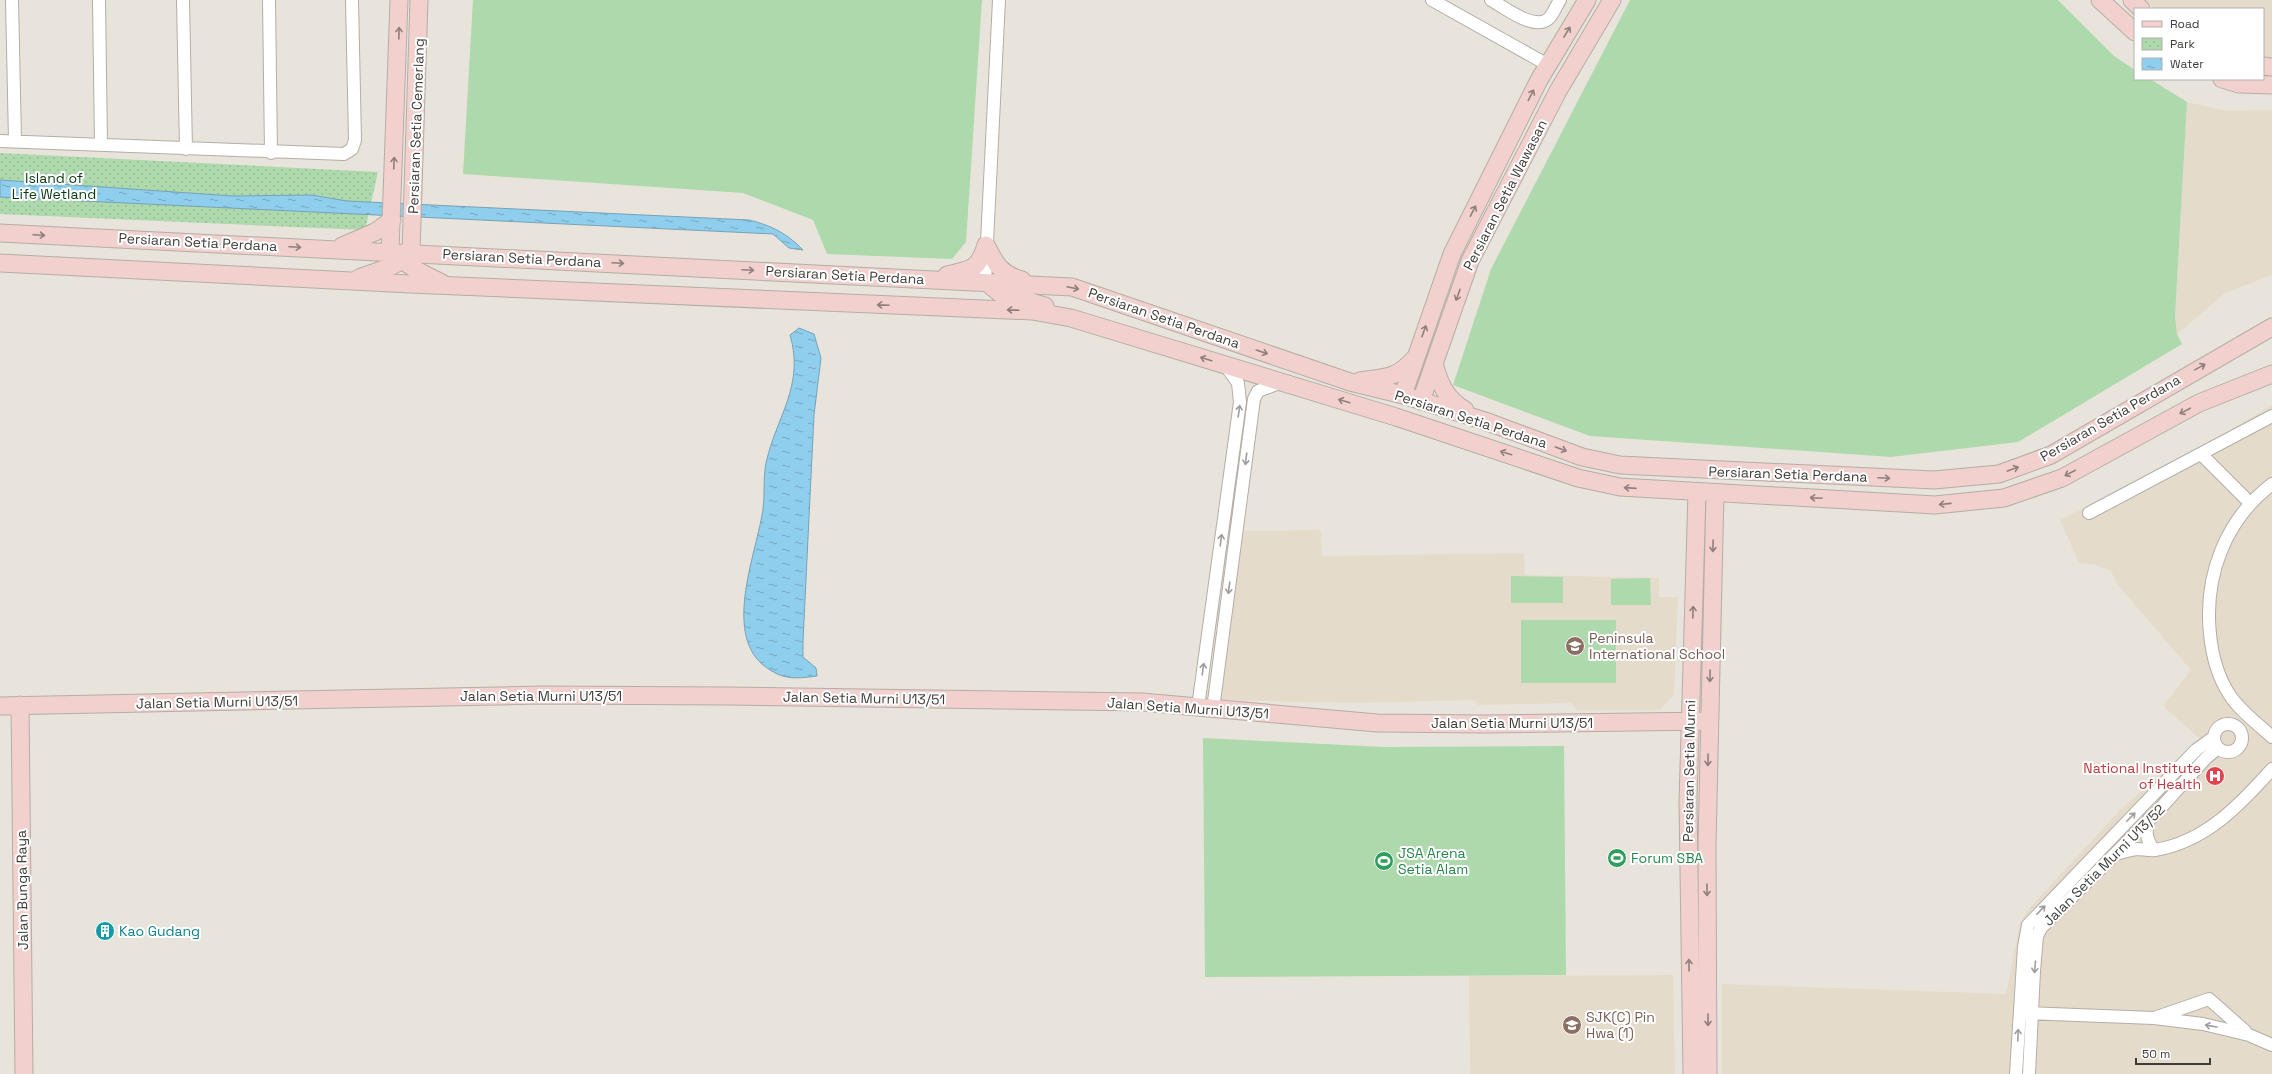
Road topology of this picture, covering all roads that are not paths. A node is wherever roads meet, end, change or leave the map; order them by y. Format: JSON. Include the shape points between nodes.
{"nodes":[{"id":1,"x":12,"y":0,"type":"edge"},
{"id":2,"x":99,"y":0,"type":"edge"},
{"id":3,"x":183,"y":0,"type":"edge"},
{"id":4,"x":269,"y":0,"type":"edge"},
{"id":5,"x":352,"y":0,"type":"edge"},
{"id":6,"x":399,"y":0,"type":"edge"},
{"id":7,"x":419,"y":0,"type":"edge"},
{"id":8,"x":999,"y":0,"type":"edge"},
{"id":9,"x":1432,"y":0,"type":"edge"},
{"id":10,"x":1490,"y":0,"type":"edge"},
{"id":11,"x":1560,"y":0,"type":"edge"},
{"id":12,"x":1587,"y":0,"type":"edge"},
{"id":13,"x":1612,"y":0,"type":"edge"},
{"id":14,"x":2100,"y":0,"type":"edge"},
{"id":15,"x":2132,"y":0,"type":"edge"},
{"id":16,"x":2140,"y":8,"type":"edge"},
{"id":17,"x":2134,"y":31,"type":"edge"},
{"id":18,"x":1576,"y":60,"type":"junction"},
{"id":19,"x":1548,"y":65,"type":"junction"},
{"id":20,"x":2225,"y":80,"type":"edge"},
{"id":21,"x":2272,"y":86,"type":"edge"},
{"id":22,"x":1556,"y":94,"type":"junction"},
{"id":23,"x":0,"y":141,"type":"edge"},
{"id":24,"x":14,"y":141,"type":"junction"},
{"id":25,"x":101,"y":145,"type":"junction"},
{"id":26,"x":186,"y":149,"type":"junction"},
{"id":27,"x":271,"y":153,"type":"junction"},
{"id":28,"x":392,"y":213,"type":"junction"},
{"id":29,"x":413,"y":215,"type":"junction"},
{"id":30,"x":0,"y":233,"type":"edge"},
{"id":31,"x":986,"y":245,"type":"junction"},
{"id":32,"x":334,"y":248,"type":"junction"},
{"id":33,"x":457,"y":254,"type":"junction"},
{"id":34,"x":401,"y":255,"type":"junction"},
{"id":35,"x":0,"y":263,"type":"edge"},
{"id":36,"x":927,"y":280,"type":"junction"},
{"id":37,"x":350,"y":281,"type":"junction"},
{"id":38,"x":985,"y":282,"type":"junction"},
{"id":39,"x":1042,"y":285,"type":"junction"},
{"id":40,"x":447,"y":286,"type":"junction"},
{"id":41,"x":1064,"y":317,"type":"junction"},
{"id":42,"x":2272,"y":327,"type":"edge"},
{"id":43,"x":1415,"y":357,"type":"junction"},
{"id":44,"x":1434,"y":363,"type":"junction"},
{"id":45,"x":1225,"y":365,"type":"junction"},
{"id":46,"x":2272,"y":374,"type":"edge"},
{"id":47,"x":1282,"y":382,"type":"junction"},
{"id":48,"x":1350,"y":382,"type":"junction"},
{"id":49,"x":1411,"y":401,"type":"junction"},
{"id":50,"x":1363,"y":407,"type":"junction"},
{"id":51,"x":2272,"y":416,"type":"edge"},
{"id":52,"x":1485,"y":421,"type":"junction"},
{"id":53,"x":1448,"y":435,"type":"junction"},
{"id":54,"x":2201,"y":454,"type":"junction"},
{"id":55,"x":1670,"y":468,"type":"junction"},
{"id":56,"x":1742,"y":472,"type":"junction"},
{"id":57,"x":2272,"y":484,"type":"edge"},
{"id":58,"x":1706,"y":489,"type":"junction"},
{"id":59,"x":1658,"y":490,"type":"junction"},
{"id":60,"x":1766,"y":495,"type":"junction"},
{"id":61,"x":2250,"y":503,"type":"junction"},
{"id":62,"x":2089,"y":513,"type":"dead end"},
{"id":63,"x":1713,"y":522,"type":"junction"},
{"id":64,"x":1696,"y":523,"type":"junction"},
{"id":65,"x":1690,"y":686,"type":"junction"},
{"id":66,"x":20,"y":705,"type":"junction"},
{"id":67,"x":0,"y":706,"type":"edge"},
{"id":68,"x":1206,"y":708,"type":"junction"},
{"id":69,"x":1689,"y":721,"type":"junction"},
{"id":70,"x":1709,"y":721,"type":"junction"},
{"id":71,"x":1666,"y":722,"type":"junction"},
{"id":72,"x":2272,"y":737,"type":"edge"},
{"id":73,"x":1689,"y":751,"type":"junction"},
{"id":74,"x":2272,"y":769,"type":"edge"},
{"id":75,"x":2149,"y":819,"type":"junction"},
{"id":76,"x":2154,"y":850,"type":"junction"},
{"id":77,"x":2114,"y":854,"type":"junction"},
{"id":78,"x":2019,"y":1013,"type":"junction"},
{"id":79,"x":2032,"y":1014,"type":"junction"},
{"id":80,"x":2154,"y":1018,"type":"junction"},
{"id":81,"x":2249,"y":1034,"type":"junction"},
{"id":82,"x":2272,"y":1045,"type":"edge"},
{"id":83,"x":24,"y":1074,"type":"edge"},
{"id":84,"x":1692,"y":1074,"type":"edge"},
{"id":85,"x":1708,"y":1074,"type":"edge"},
{"id":86,"x":2016,"y":1074,"type":"edge"},
{"id":87,"x":2029,"y":1074,"type":"edge"}],
"edges":[{"from":1,"to":24,"type":"street"},
{"from":2,"to":25,"type":"street"},
{"from":3,"to":26,"type":"street"},
{"from":4,"to":27,"type":"street"},
{"from":5,"to":27,"type":"street","via":[[355,140],[352,149],[344,154],[334,155]]},
{"from":28,"to":6,"type":"main road","name":"Persiaran Setia Cemerlang","one_way":true},
{"from":7,"to":29,"type":"main road","name":"Persiaran Setia Cemerlang"},
{"from":8,"to":31,"type":"street"},
{"from":9,"to":19,"type":"street"},
{"from":10,"to":11,"type":"street","via":[[1531,22],[1540,23],[1548,20]]},
{"from":19,"to":12,"type":"main road","name":"Persiaran Setia Wawasan","one_way":true},
{"from":13,"to":18,"type":"main road","name":"Persiaran Setia Wawasan"},
{"from":14,"to":17,"type":"main road"},
{"from":15,"to":16,"type":"main road"},
{"from":18,"to":19,"type":"main road"},
{"from":18,"to":22,"type":"main road","name":"Persiaran Setia Wawasan"},
{"from":19,"to":22,"type":"main road"},
{"from":43,"to":19,"type":"main road","name":"Persiaran Setia Wawasan","one_way":true,"via":[[1452,254]]},
{"from":20,"to":21,"type":"main road","via":[[2239,84]]},
{"from":22,"to":44,"type":"main road","name":"Persiaran Setia Wawasan","one_way":true,"via":[[1470,261]]},
{"from":23,"to":24,"type":"street"},
{"from":24,"to":25,"type":"street"},
{"from":25,"to":26,"type":"street"},
{"from":26,"to":27,"type":"street"},
{"from":28,"to":32,"type":"main road","via":[[363,238]]},
{"from":28,"to":34,"type":"main road","name":"Persiaran Setia Cemerlang"},
{"from":29,"to":33,"type":"main road","via":[[428,243]]},
{"from":29,"to":34,"type":"main road","name":"Persiaran Setia Cemerlang"},
{"from":30,"to":32,"type":"main road","name":"Persiaran Setia Perdana","one_way":true},
{"from":31,"to":36,"type":"main road","via":[[982,258],[971,270]]},
{"from":31,"to":38,"type":"street"},
{"from":31,"to":39,"type":"main road","via":[[997,268],[1007,275]]},
{"from":32,"to":34,"type":"main road","name":"Persiaran Setia Perdana"},
{"from":33,"to":34,"type":"main road","name":"Persiaran Setia Perdana"},
{"from":33,"to":36,"type":"main road","name":"Persiaran Setia Perdana","one_way":true},
{"from":34,"to":37,"type":"main road","via":[[389,269]]},
{"from":34,"to":40,"type":"main road"},
{"from":35,"to":37,"type":"main road","name":"Persiaran Setia Perdana"},
{"from":36,"to":38,"type":"main road","name":"Persiaran Setia Perdana"},
{"from":37,"to":40,"type":"main road","name":"Persiaran Setia Perdana"},
{"from":38,"to":39,"type":"main road","name":"Persiaran Setia Perdana"},
{"from":38,"to":41,"type":"main road","via":[[1001,294],[1043,305]]},
{"from":39,"to":48,"type":"main road","name":"Persiaran Setia Perdana","one_way":true,"via":[[1072,286]]},
{"from":41,"to":40,"type":"main road","name":"Persiaran Setia Perdana","one_way":true,"via":[[1032,311]]},
{"from":45,"to":41,"type":"main road","name":"Persiaran Setia Perdana","one_way":true},
{"from":56,"to":42,"type":"main road","name":"Persiaran Setia Perdana","one_way":true,"via":[[1934,480],[1999,474],[2051,455]]},
{"from":43,"to":48,"type":"main road","via":[[1404,370],[1395,375]]},
{"from":43,"to":49,"type":"main road","name":"Persiaran Setia Wawasan"},
{"from":44,"to":49,"type":"main road","name":"Persiaran Setia Wawasan"},
{"from":44,"to":52,"type":"main road","via":[[1442,389],[1448,396],[1458,406]]},
{"from":45,"to":47,"type":"main road","name":"Persiaran Setia Perdana"},
{"from":68,"to":45,"type":"street","one_way":true,"via":[[1240,402],[1238,383]]},
{"from":46,"to":60,"type":"main road","name":"Persiaran Setia Perdana","one_way":true,"via":[[2199,403],[2062,478],[2004,498],[1935,505]]},
{"from":50,"to":47,"type":"main road","name":"Persiaran Setia Perdana","one_way":true},
{"from":47,"to":68,"type":"street","one_way":true,"via":[[1258,391],[1254,399]]},
{"from":48,"to":49,"type":"main road","name":"Persiaran Setia Perdana"},
{"from":49,"to":50,"type":"main road"},
{"from":49,"to":52,"type":"main road","name":"Persiaran Setia Perdana"},
{"from":49,"to":53,"type":"main road"},
{"from":50,"to":53,"type":"main road","name":"Persiaran Setia Perdana"},
{"from":51,"to":54,"type":"street"},
{"from":52,"to":55,"type":"main road","name":"Persiaran Setia Perdana","one_way":true,"via":[[1582,457],[1620,465]]},
{"from":59,"to":53,"type":"main road","name":"Persiaran Setia Perdana","one_way":true,"via":[[1620,487],[1578,478]]},
{"from":54,"to":61,"type":"street"},
{"from":54,"to":62,"type":"street"},
{"from":55,"to":56,"type":"main road","name":"Persiaran Setia Perdana"},
{"from":55,"to":58,"type":"main road","via":[[1699,476]]},
{"from":56,"to":58,"type":"main road","via":[[1732,476],[1715,476]]},
{"from":57,"to":61,"type":"street"},
{"from":58,"to":59,"type":"main road","name":"Persiaran Setia Perdana"},
{"from":58,"to":60,"type":"main road","name":"Persiaran Setia Perdana"},
{"from":58,"to":63,"type":"main road","name":"Persiaran Setia Murni"},
{"from":58,"to":64,"type":"main road","name":"Persiaran Setia Murni"},
{"from":59,"to":64,"type":"main road","via":[[1684,502]]},
{"from":60,"to":63,"type":"main road","via":[[1732,501],[1724,506]]},
{"from":61,"to":72,"type":"street","via":[[2226,537],[2216,562],[2208,612],[2214,656],[2223,683],[2230,695]]},
{"from":63,"to":70,"type":"main road","name":"Persiaran Setia Murni","one_way":true},
{"from":65,"to":64,"type":"main road","name":"Persiaran Setia Murni","one_way":true},
{"from":65,"to":69,"type":"main road","name":"Persiaran Setia Murni"},
{"from":65,"to":71,"type":"main road","via":[[1681,705]]},
{"from":66,"to":67,"type":"main road","name":"Jalan Setia Murni U13/51"},
{"from":66,"to":68,"type":"main road","name":"Jalan Setia Murni U13/51","via":[[525,696],[681,696],[1142,702]]},
{"from":66,"to":83,"type":"main road","name":"Jalan Bunga Raya"},
{"from":68,"to":71,"type":"main road","name":"Jalan Setia Murni U13/51","via":[[1377,723]]},
{"from":69,"to":70,"type":"main road","name":"Jalan Setia Murni U13/51"},
{"from":69,"to":71,"type":"main road","name":"Jalan Setia Murni U13/51"},
{"from":69,"to":73,"type":"main road","name":"Persiaran Setia Murni"},
{"from":70,"to":85,"type":"main road","name":"Persiaran Setia Murni","one_way":true},
{"from":71,"to":73,"type":"main road","via":[[1679,731]]},
{"from":84,"to":73,"type":"main road","name":"Persiaran Setia Murni","one_way":true,"via":[[1688,878]]},
{"from":74,"to":76,"type":"street","via":[[2215,825],[2195,837]]},
{"from":75,"to":76,"type":"street","via":[[2146,835]]},
{"from":75,"to":77,"type":"street","name":"Jalan Setia Murni U13/52"},
{"from":78,"to":75,"type":"street","name":"Jalan Setia Murni U13/52","one_way":true,"via":[[2028,924],[2196,750],[2216,743],[2206,758]]},
{"from":76,"to":77,"type":"street","via":[[2131,850]]},
{"from":77,"to":79,"type":"street","name":"Jalan Setia Murni U13/52","one_way":true,"via":[[2041,928],[2037,936]]},
{"from":78,"to":79,"type":"street"},
{"from":86,"to":78,"type":"street","name":"Jalan Setia Murni U13/52","one_way":true},
{"from":79,"to":80,"type":"street"},
{"from":79,"to":87,"type":"street","name":"Jalan Setia Murni U13/52"},
{"from":81,"to":80,"type":"street","one_way":true,"via":[[2203,1024]]},
{"from":80,"to":81,"type":"street","via":[[2209,999]]},
{"from":81,"to":82,"type":"street"}]}
